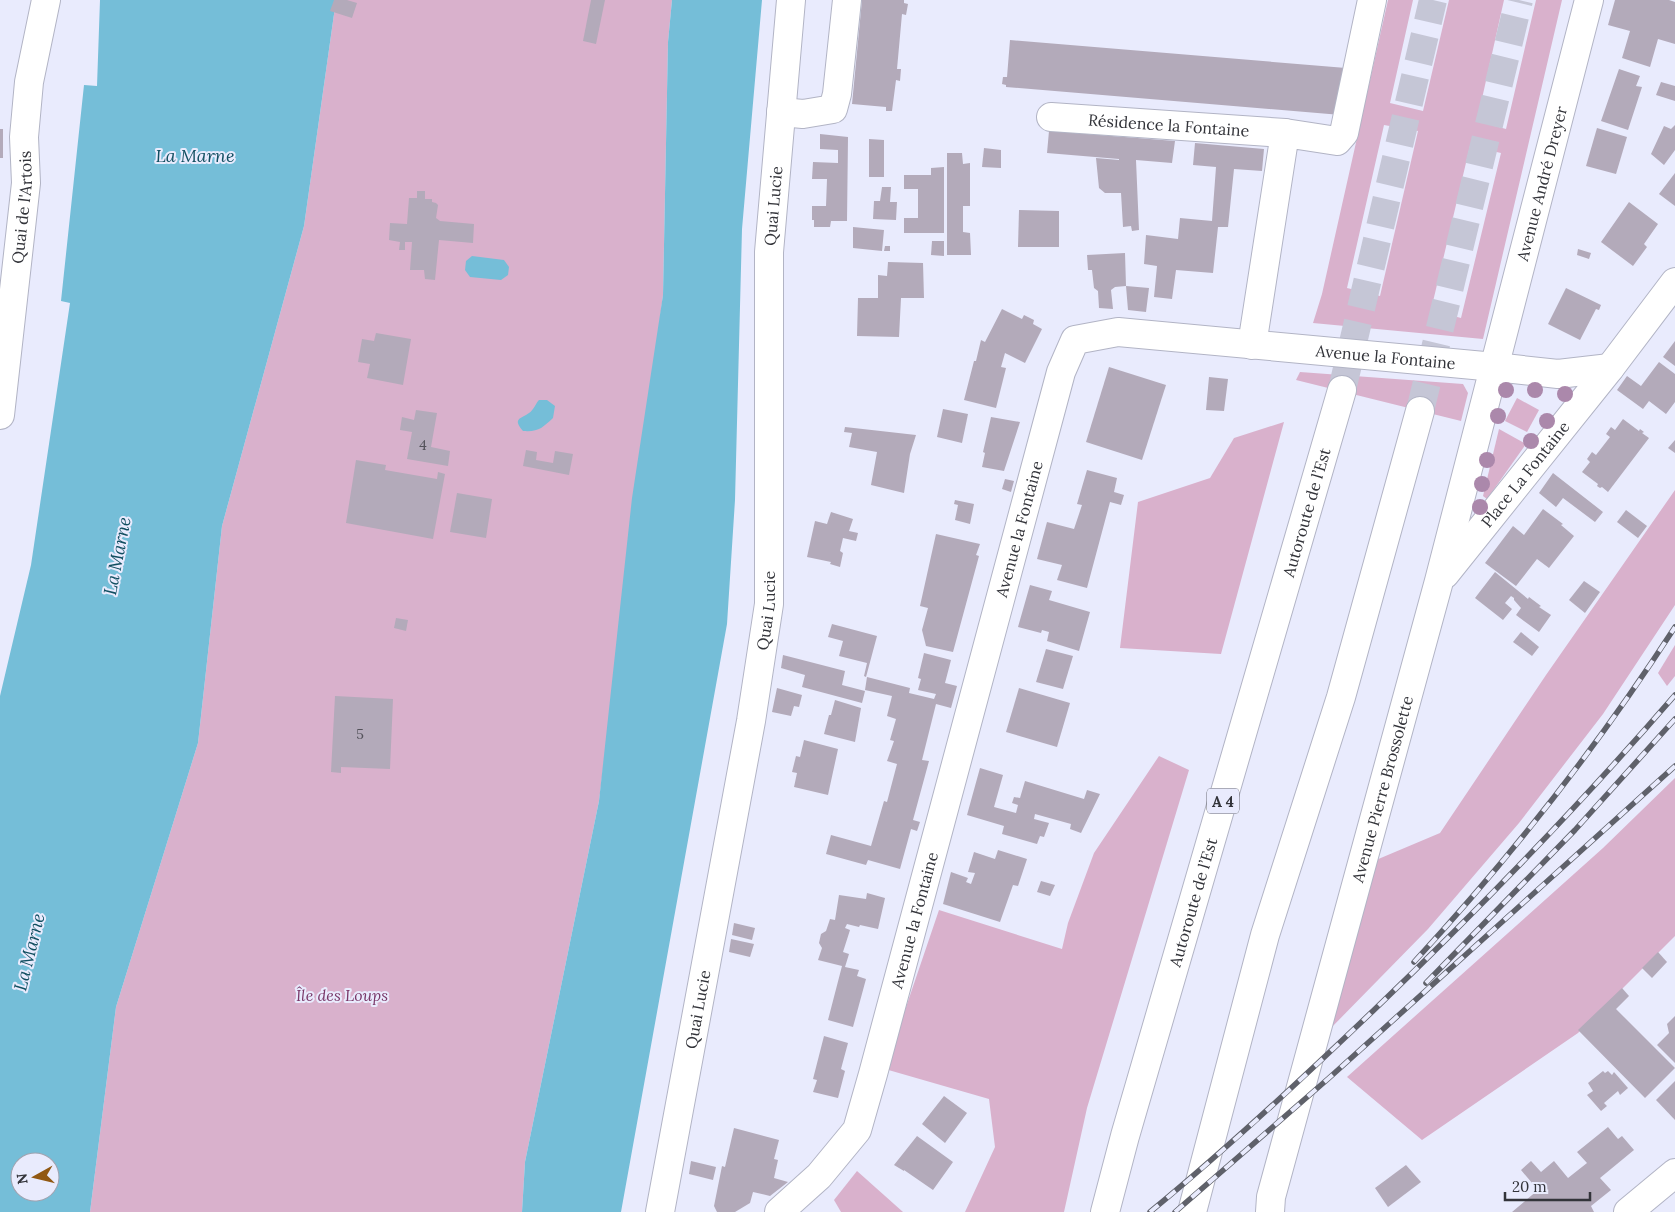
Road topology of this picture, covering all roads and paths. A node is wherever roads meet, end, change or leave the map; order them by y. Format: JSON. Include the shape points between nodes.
{"nodes":[{"id":1,"x":46,"y":0,"type":"edge"},
{"id":2,"x":791,"y":0,"type":"edge"},
{"id":3,"x":847,"y":0,"type":"edge"},
{"id":4,"x":1372,"y":0,"type":"edge"},
{"id":5,"x":1589,"y":0,"type":"edge"},
{"id":6,"x":781,"y":112,"type":"junction"},
{"id":7,"x":1051,"y":117,"type":"dead end"},
{"id":8,"x":1284,"y":133,"type":"junction"},
{"id":9,"x":1675,"y":282,"type":"edge"},
{"id":10,"x":1252,"y":345,"type":"junction"},
{"id":11,"x":1495,"y":367,"type":"junction"},
{"id":12,"x":1610,"y":368,"type":"junction"},
{"id":13,"x":1342,"y":390,"type":"tunnel mouth"},
{"id":14,"x":1,"y":403,"type":"edge"},
{"id":15,"x":1420,"y":411,"type":"tunnel mouth"},
{"id":16,"x":1439,"y":581,"type":"junction"},
{"id":17,"x":1675,"y":1173,"type":"edge"},
{"id":18,"x":660,"y":1212,"type":"edge"},
{"id":19,"x":780,"y":1212,"type":"edge"},
{"id":20,"x":1104,"y":1212,"type":"edge"},
{"id":21,"x":1192,"y":1212,"type":"edge"},
{"id":22,"x":1270,"y":1212,"type":"edge"},
{"id":23,"x":1628,"y":1212,"type":"edge"}],
"edges":[{"from":1,"to":14,"type":"main road","name":"Quai de l'Artois","via":[[29,82],[24,137],[26,183]]},
{"from":2,"to":6,"type":"main road","name":"Quai Lucie"},
{"from":3,"to":6,"type":"main road","via":[[833,109],[803,114]]},
{"from":4,"to":8,"type":"main road","name":"Résidence la Fontaine","via":[[1344,133],[1337,141]]},
{"from":5,"to":11,"type":"main road","name":"Avenue André Dreyer"},
{"from":6,"to":18,"type":"main road","name":"Quai Lucie","via":[[769,252],[769,604],[751,721]]},
{"from":7,"to":8,"type":"main road","name":"Résidence la Fontaine"},
{"from":8,"to":10,"type":"main road"},
{"from":9,"to":12,"type":"main road","name":"Place La Fontaine"},
{"from":10,"to":11,"type":"main road","name":"Avenue la Fontaine"},
{"from":10,"to":19,"type":"main road","name":"Avenue la Fontaine","via":[[1118,332],[1075,340],[1061,372],[857,1130],[820,1176]]},
{"from":11,"to":12,"type":"main road","name":"Avenue la Fontaine","via":[[1558,374]]},
{"from":11,"to":16,"type":"main road","name":"Avenue Pierre Brossolette"},
{"from":12,"to":16,"type":"main road","name":"Place La Fontaine"},
{"from":13,"to":20,"type":"main road","name":"Autoroute de l’Est","number":"A 4"},
{"from":15,"to":21,"type":"main road","via":[[1341,697],[1264,935]]},
{"from":16,"to":22,"type":"main road","name":"Avenue Pierre Brossolette","via":[[1271,1197]]},
{"from":17,"to":23,"type":"main road"}]}
